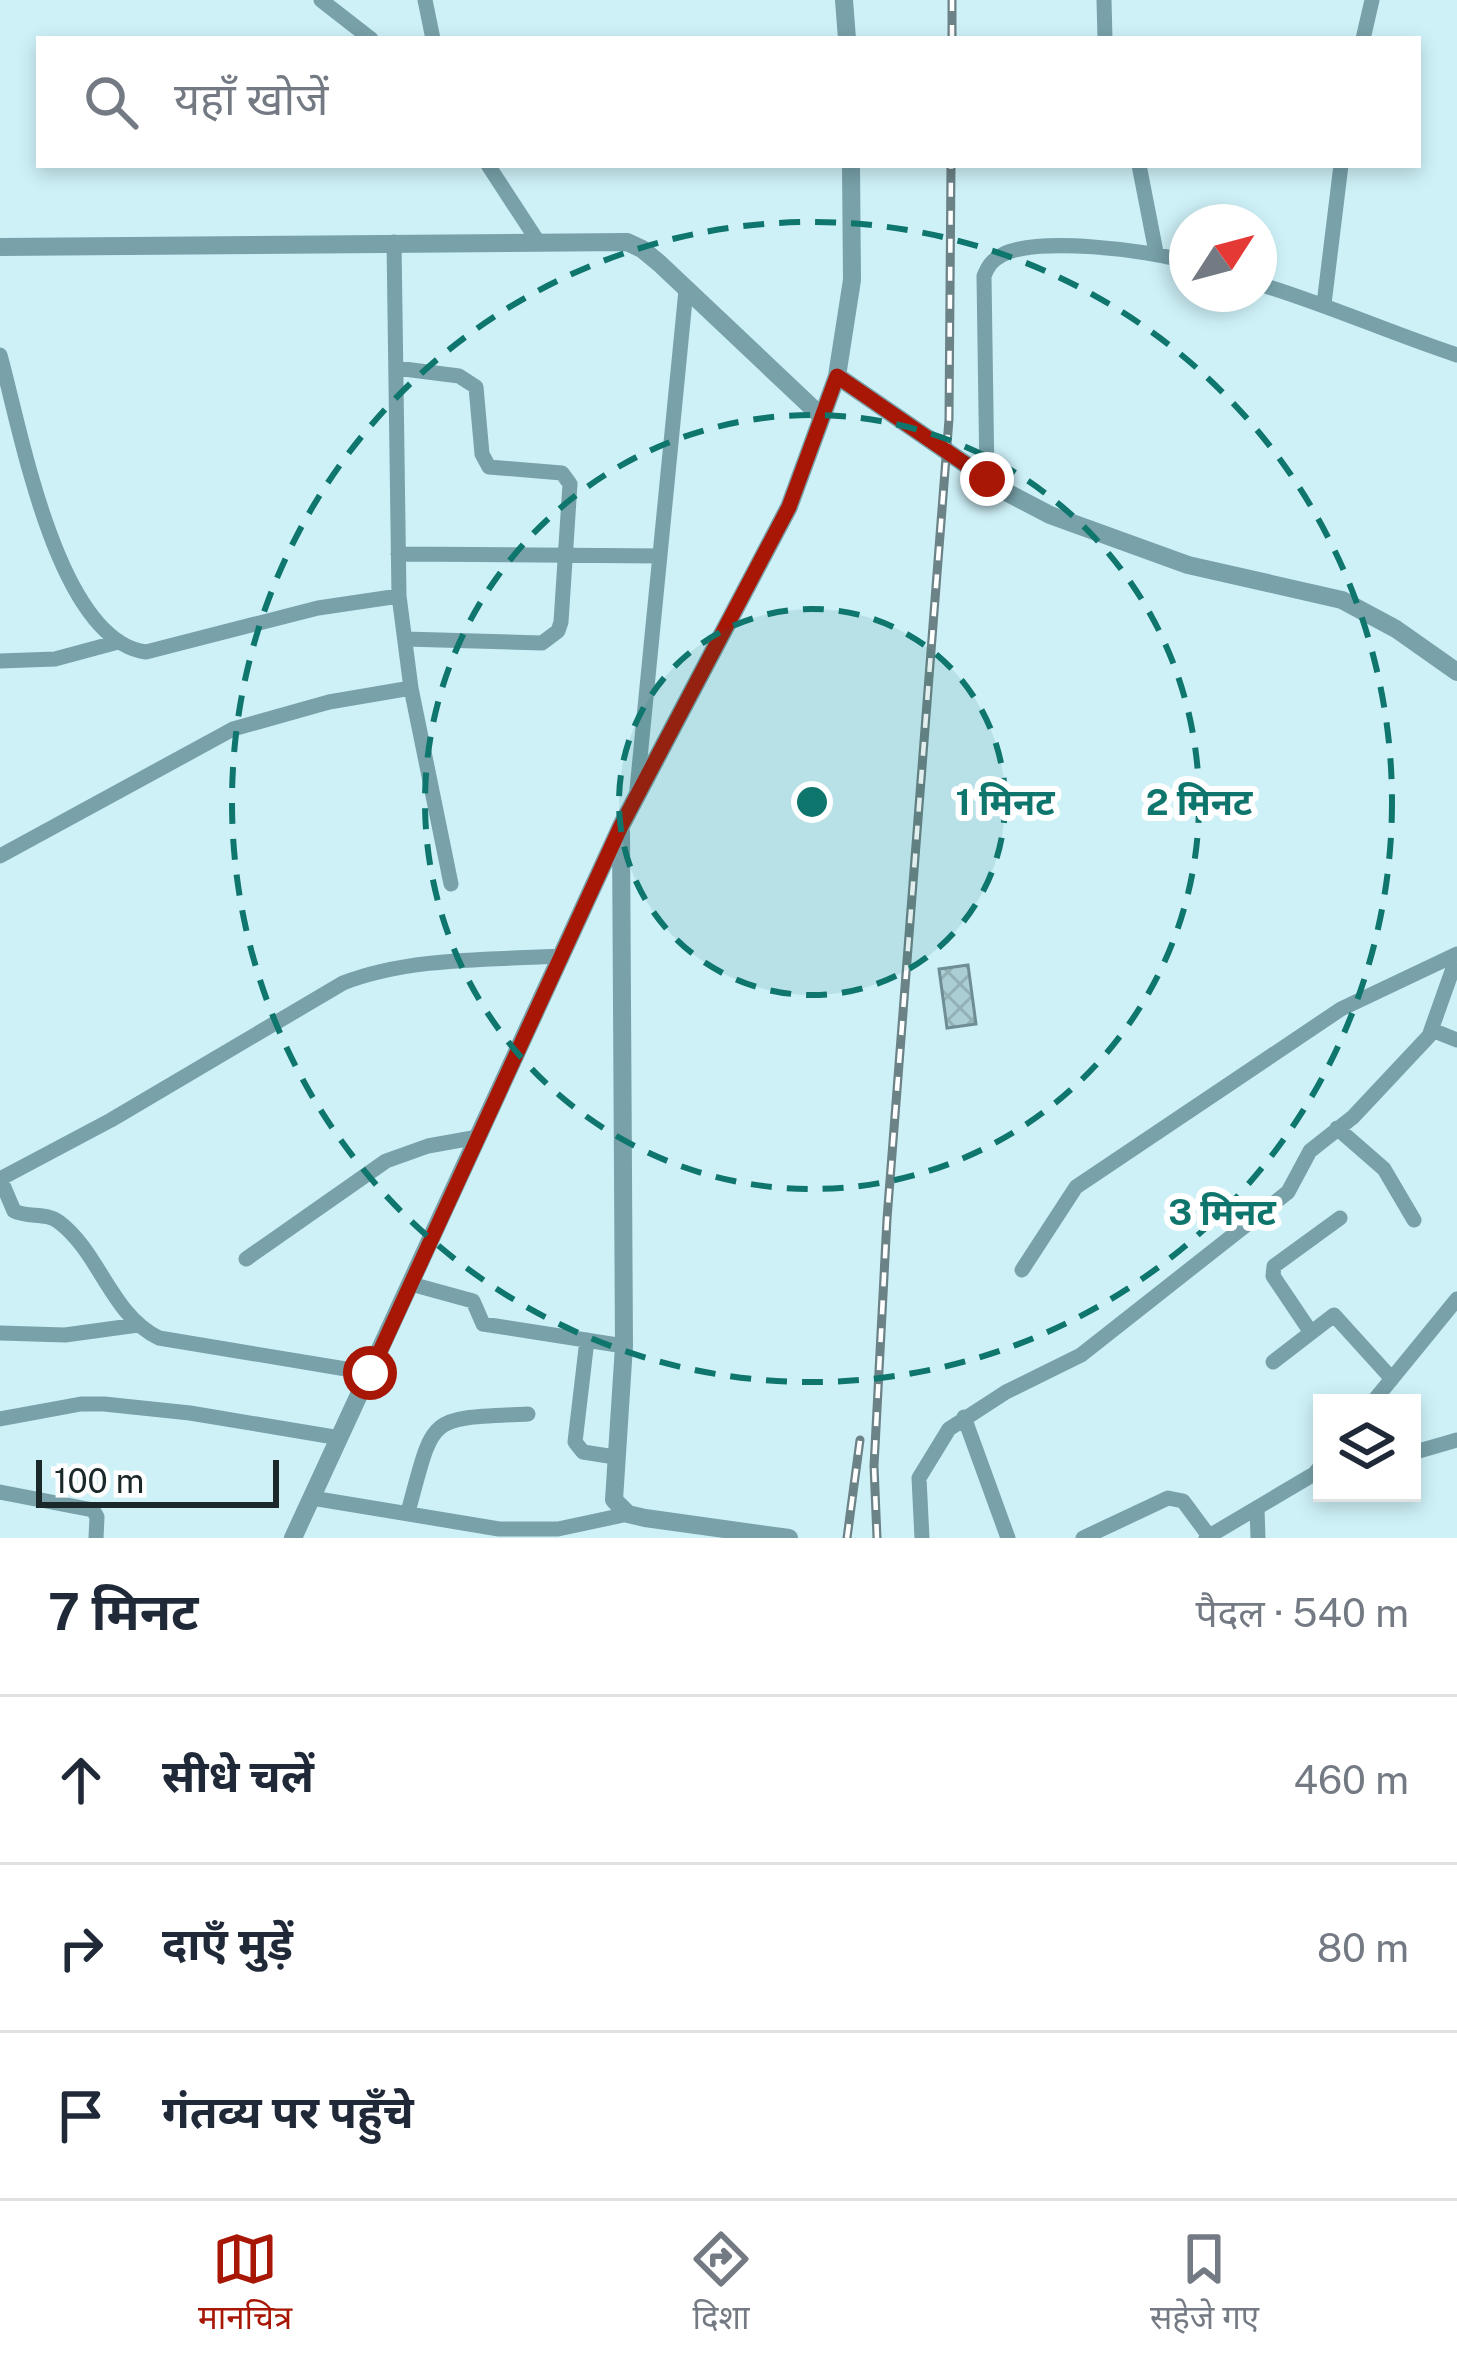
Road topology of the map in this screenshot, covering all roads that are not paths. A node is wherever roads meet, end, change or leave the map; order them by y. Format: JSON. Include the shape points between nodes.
{"nodes":[{"id":1,"x":321,"y":0,"type":"edge"},
{"id":2,"x":425,"y":0,"type":"edge"},
{"id":3,"x":844,"y":0,"type":"edge"},
{"id":4,"x":1105,"y":0,"type":"edge"},
{"id":5,"x":1372,"y":0,"type":"edge"},
{"id":6,"x":367,"y":36,"type":"edge"},
{"id":7,"x":432,"y":36,"type":"edge"},
{"id":8,"x":848,"y":36,"type":"edge"},
{"id":9,"x":1105,"y":36,"type":"edge"},
{"id":10,"x":1364,"y":36,"type":"edge"},
{"id":11,"x":490,"y":168,"type":"edge"},
{"id":12,"x":851,"y":168,"type":"edge"},
{"id":13,"x":1140,"y":168,"type":"edge"},
{"id":14,"x":1341,"y":168,"type":"edge"},
{"id":15,"x":537,"y":240,"type":"junction"},
{"id":16,"x":394,"y":242,"type":"junction"},
{"id":17,"x":0,"y":247,"type":"edge"},
{"id":18,"x":1156,"y":252,"type":"junction"},
{"id":19,"x":1169,"y":256,"type":"edge"},
{"id":20,"x":686,"y":290,"type":"junction"},
{"id":21,"x":1277,"y":290,"type":"edge"},
{"id":22,"x":1324,"y":304,"type":"junction"},
{"id":23,"x":0,"y":355,"type":"edge"},
{"id":24,"x":1457,"y":355,"type":"edge"},
{"id":25,"x":396,"y":368,"type":"junction"},
{"id":26,"x":837,"y":376,"type":"junction"},
{"id":27,"x":822,"y":417,"type":"junction"},
{"id":28,"x":987,"y":479,"type":"junction"},
{"id":29,"x":398,"y":554,"type":"junction"},
{"id":30,"x":564,"y":556,"type":"junction"},
{"id":31,"x":660,"y":556,"type":"junction"},
{"id":32,"x":399,"y":596,"type":"junction"},
{"id":33,"x":405,"y":639,"type":"junction"},
{"id":34,"x":118,"y":642,"type":"junction"},
{"id":35,"x":0,"y":662,"type":"edge"},
{"id":36,"x":1457,"y":672,"type":"edge"},
{"id":37,"x":412,"y":688,"type":"junction"},
{"id":38,"x":636,"y":798,"type":"junction"},
{"id":39,"x":621,"y":826,"type":"junction"},
{"id":40,"x":0,"y":856,"type":"edge"},
{"id":41,"x":451,"y":884,"type":"dead end"},
{"id":42,"x":1457,"y":955,"type":"edge"},
{"id":43,"x":562,"y":956,"type":"junction"},
{"id":44,"x":1432,"y":1030,"type":"junction"},
{"id":45,"x":1457,"y":1040,"type":"edge"},
{"id":46,"x":1337,"y":1128,"type":"junction"},
{"id":47,"x":478,"y":1137,"type":"junction"},
{"id":48,"x":0,"y":1178,"type":"edge"},
{"id":49,"x":1340,"y":1218,"type":"dead end"},
{"id":50,"x":1414,"y":1220,"type":"dead end"},
{"id":51,"x":246,"y":1259,"type":"dead end"},
{"id":52,"x":1022,"y":1270,"type":"dead end"},
{"id":53,"x":411,"y":1284,"type":"junction"},
{"id":54,"x":1457,"y":1299,"type":"edge"},
{"id":55,"x":138,"y":1325,"type":"junction"},
{"id":56,"x":1310,"y":1331,"type":"junction"},
{"id":57,"x":0,"y":1333,"type":"edge"},
{"id":58,"x":587,"y":1340,"type":"junction"},
{"id":59,"x":624,"y":1346,"type":"junction"},
{"id":60,"x":1273,"y":1362,"type":"dead end"},
{"id":61,"x":370,"y":1373,"type":"junction"},
{"id":62,"x":1392,"y":1379,"type":"junction"},
{"id":63,"x":1380,"y":1394,"type":"edge"},
{"id":64,"x":528,"y":1414,"type":"dead end"},
{"id":65,"x":964,"y":1418,"type":"junction"},
{"id":66,"x":0,"y":1419,"type":"edge"},
{"id":67,"x":340,"y":1438,"type":"junction"},
{"id":68,"x":1457,"y":1440,"type":"edge"},
{"id":69,"x":1421,"y":1450,"type":"edge"},
{"id":70,"x":615,"y":1457,"type":"junction"},
{"id":71,"x":1313,"y":1475,"type":"edge"},
{"id":72,"x":0,"y":1492,"type":"edge"},
{"id":73,"x":312,"y":1498,"type":"junction"},
{"id":74,"x":1257,"y":1508,"type":"junction"},
{"id":75,"x":408,"y":1512,"type":"junction"},
{"id":76,"x":628,"y":1514,"type":"junction"},
{"id":77,"x":490,"y":1533,"type":"edge"},
{"id":78,"x":1208,"y":1537,"type":"edge"},
{"id":79,"x":96,"y":1538,"type":"edge"},
{"id":80,"x":293,"y":1538,"type":"edge"},
{"id":81,"x":789,"y":1538,"type":"edge"},
{"id":82,"x":922,"y":1538,"type":"edge"},
{"id":83,"x":1008,"y":1538,"type":"edge"},
{"id":84,"x":1083,"y":1538,"type":"edge"},
{"id":85,"x":1258,"y":1538,"type":"edge"}],
"edges":[{"from":1,"to":6,"type":"street"},
{"from":2,"to":7,"type":"street"},
{"from":3,"to":8,"type":"street"},
{"from":4,"to":9,"type":"street"},
{"from":5,"to":10,"type":"street"},
{"from":11,"to":15,"type":"street"},
{"from":12,"to":26,"type":"street","via":[[852,280]]},
{"from":13,"to":18,"type":"street"},
{"from":14,"to":22,"type":"street"},
{"from":15,"to":16,"type":"street"},
{"from":15,"to":20,"type":"street","via":[[627,242]]},
{"from":16,"to":17,"type":"street"},
{"from":16,"to":25,"type":"street"},
{"from":18,"to":19,"type":"street"},
{"from":18,"to":28,"type":"street","via":[[1013,250],[992,261],[984,276]]},
{"from":20,"to":27,"type":"street"},
{"from":20,"to":31,"type":"street"},
{"from":21,"to":22,"type":"street"},
{"from":22,"to":24,"type":"street"},
{"from":23,"to":34,"type":"street","via":[[61,560],[91,619]]},
{"from":25,"to":29,"type":"street"},
{"from":25,"to":30,"type":"street","via":[[458,376],[476,387],[489,467],[567,478]]},
{"from":26,"to":27,"type":"street"},
{"from":26,"to":28,"type":"street"},
{"from":27,"to":38,"type":"street","via":[[789,507]]},
{"from":28,"to":36,"type":"street","via":[[1050,515],[1188,565],[1342,601]]},
{"from":29,"to":30,"type":"street"},
{"from":29,"to":32,"type":"street"},
{"from":30,"to":31,"type":"street"},
{"from":30,"to":33,"type":"street","via":[[561,622],[551,639]]},
{"from":31,"to":38,"type":"street"},
{"from":32,"to":33,"type":"street"},
{"from":32,"to":34,"type":"street","via":[[146,652]]},
{"from":33,"to":37,"type":"street"},
{"from":34,"to":35,"type":"street","via":[[55,659]]},
{"from":37,"to":40,"type":"street","via":[[233,729]]},
{"from":37,"to":41,"type":"street"},
{"from":38,"to":39,"type":"street"},
{"from":39,"to":43,"type":"street"},
{"from":39,"to":59,"type":"street"},
{"from":42,"to":44,"type":"street"},
{"from":42,"to":52,"type":"street","via":[[1341,1009],[1087,1176]]},
{"from":43,"to":47,"type":"street"},
{"from":43,"to":48,"type":"street","via":[[378,972],[343,983]]},
{"from":44,"to":45,"type":"street"},
{"from":44,"to":46,"type":"street"},
{"from":46,"to":50,"type":"street","via":[[1384,1169]]},
{"from":46,"to":65,"type":"street","via":[[1310,1151],[1288,1192],[1176,1282],[1081,1355]]},
{"from":47,"to":51,"type":"street","via":[[386,1161]]},
{"from":47,"to":53,"type":"street"},
{"from":48,"to":55,"type":"street","via":[[14,1211],[46,1215],[66,1228]]},
{"from":49,"to":56,"type":"street","via":[[1274,1266]]},
{"from":53,"to":58,"type":"street","via":[[473,1301],[483,1324]]},
{"from":53,"to":61,"type":"street"},
{"from":54,"to":62,"type":"street"},
{"from":55,"to":57,"type":"street"},
{"from":55,"to":61,"type":"street","via":[[159,1338]]},
{"from":56,"to":60,"type":"street"},
{"from":56,"to":62,"type":"street","via":[[1328,1316],[1339,1318]]},
{"from":58,"to":59,"type":"street"},
{"from":58,"to":70,"type":"street","via":[[575,1442],[583,1452]]},
{"from":59,"to":70,"type":"street"},
{"from":61,"to":67,"type":"street"},
{"from":62,"to":63,"type":"street"},
{"from":64,"to":75,"type":"street","via":[[452,1418],[437,1427]]},
{"from":65,"to":82,"type":"street","via":[[919,1478]]},
{"from":65,"to":83,"type":"street"},
{"from":66,"to":67,"type":"street","via":[[104,1404]]},
{"from":67,"to":73,"type":"street"},
{"from":68,"to":69,"type":"street"},
{"from":70,"to":76,"type":"street","via":[[614,1500]]},
{"from":71,"to":74,"type":"street"},
{"from":72,"to":79,"type":"street","via":[[92,1510]]},
{"from":73,"to":75,"type":"street"},
{"from":73,"to":80,"type":"street"},
{"from":74,"to":78,"type":"street"},
{"from":74,"to":85,"type":"street"},
{"from":75,"to":77,"type":"street"},
{"from":76,"to":77,"type":"street"},
{"from":76,"to":81,"type":"street"},
{"from":78,"to":84,"type":"street","via":[[1183,1501],[1168,1498]]}]}
